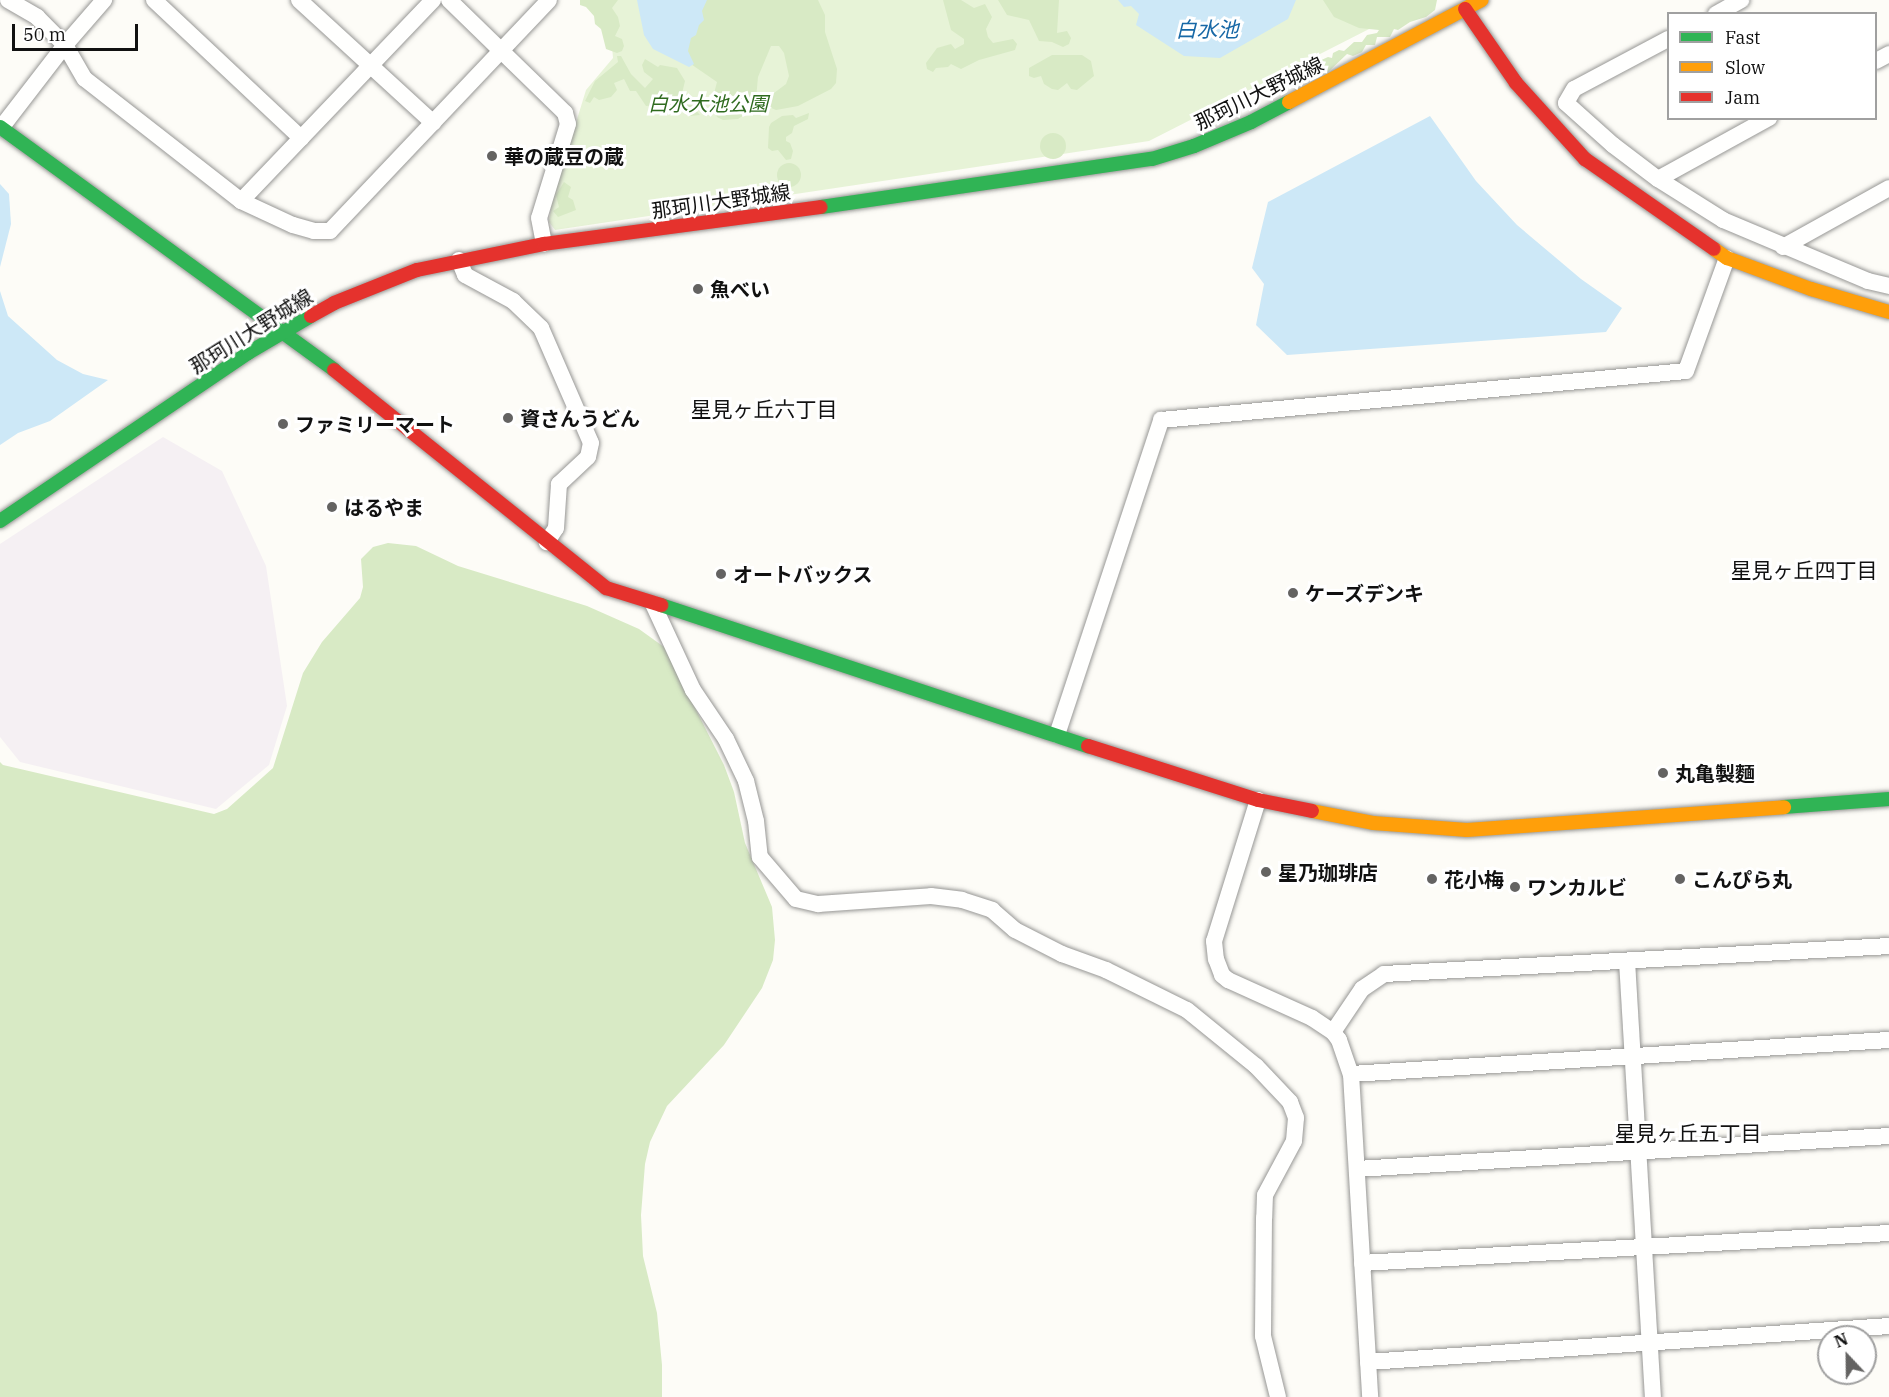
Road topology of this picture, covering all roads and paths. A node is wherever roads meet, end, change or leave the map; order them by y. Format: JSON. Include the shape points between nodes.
{"nodes":[{"id":1,"x":8,"y":0,"type":"edge"},
{"id":2,"x":104,"y":0,"type":"edge"},
{"id":3,"x":154,"y":0,"type":"edge"},
{"id":4,"x":298,"y":0,"type":"edge"},
{"id":5,"x":433,"y":0,"type":"edge"},
{"id":6,"x":449,"y":0,"type":"edge"},
{"id":7,"x":549,"y":0,"type":"edge"},
{"id":8,"x":1482,"y":0,"type":"edge"},
{"id":9,"x":1741,"y":0,"type":"edge"},
{"id":10,"x":1465,"y":9,"type":"junction"},
{"id":11,"x":1720,"y":12,"type":"edge"},
{"id":12,"x":1667,"y":40,"type":"edge"},
{"id":13,"x":65,"y":45,"type":"junction"},
{"id":14,"x":501,"y":51,"type":"junction"},
{"id":15,"x":369,"y":67,"type":"junction"},
{"id":16,"x":1765,"y":120,"type":"edge"},
{"id":17,"x":433,"y":123,"type":"junction"},
{"id":18,"x":1,"y":128,"type":"edge"},
{"id":19,"x":301,"y":138,"type":"junction"},
{"id":20,"x":1658,"y":179,"type":"junction"},
{"id":21,"x":1889,"y":188,"type":"edge"},
{"id":22,"x":241,"y":201,"type":"junction"},
{"id":23,"x":544,"y":244,"type":"junction"},
{"id":24,"x":1783,"y":247,"type":"junction"},
{"id":25,"x":1727,"y":258,"type":"junction"},
{"id":26,"x":459,"y":260,"type":"junction"},
{"id":27,"x":1889,"y":286,"type":"edge"},
{"id":28,"x":1889,"y":312,"type":"edge"},
{"id":29,"x":284,"y":333,"type":"junction"},
{"id":30,"x":0,"y":521,"type":"edge"},
{"id":31,"x":547,"y":542,"type":"junction"},
{"id":32,"x":653,"y":604,"type":"junction"},
{"id":33,"x":1057,"y":735,"type":"junction"},
{"id":34,"x":1889,"y":799,"type":"edge"},
{"id":35,"x":1258,"y":800,"type":"junction"},
{"id":36,"x":1889,"y":946,"type":"edge"},
{"id":37,"x":1627,"y":960,"type":"junction"},
{"id":38,"x":1333,"y":1032,"type":"junction"},
{"id":39,"x":1889,"y":1040,"type":"edge"},
{"id":40,"x":1633,"y":1056,"type":"junction"},
{"id":41,"x":1352,"y":1074,"type":"junction"},
{"id":42,"x":1889,"y":1136,"type":"edge"},
{"id":43,"x":1638,"y":1152,"type":"junction"},
{"id":44,"x":1357,"y":1169,"type":"junction"},
{"id":45,"x":1889,"y":1233,"type":"edge"},
{"id":46,"x":1644,"y":1247,"type":"junction"},
{"id":47,"x":1362,"y":1263,"type":"junction"},
{"id":48,"x":1889,"y":1326,"type":"edge"},
{"id":49,"x":1650,"y":1342,"type":"junction"},
{"id":50,"x":1368,"y":1362,"type":"junction"},
{"id":51,"x":1278,"y":1397,"type":"edge"},
{"id":52,"x":1370,"y":1397,"type":"edge"},
{"id":53,"x":1653,"y":1397,"type":"edge"}],
"edges":[{"from":1,"to":13,"type":"street","via":[[37,17]]},
{"from":2,"to":13,"type":"street"},
{"from":3,"to":19,"type":"street"},
{"from":4,"to":15,"type":"street"},
{"from":5,"to":15,"type":"street"},
{"from":6,"to":14,"type":"street"},
{"from":7,"to":14,"type":"street"},
{"from":8,"to":10,"type":"street","name":"那珂川大野城線"},
{"from":9,"to":11,"type":"street"},
{"from":10,"to":23,"type":"street","name":"那珂川大野城線","via":[[1251,122],[1152,159]]},
{"from":10,"to":25,"type":"street","via":[[1516,83],[1585,159]]},
{"from":12,"to":20,"type":"street","via":[[1574,89],[1566,103]]},
{"from":13,"to":18,"type":"street"},
{"from":13,"to":22,"type":"street","via":[[85,78]]},
{"from":14,"to":17,"type":"street"},
{"from":14,"to":23,"type":"street","via":[[565,113],[568,124],[539,218]]},
{"from":15,"to":17,"type":"street"},
{"from":15,"to":19,"type":"street"},
{"from":16,"to":20,"type":"street"},
{"from":17,"to":22,"type":"street","via":[[330,231],[293,225]]},
{"from":18,"to":29,"type":"street"},
{"from":19,"to":22,"type":"street"},
{"from":20,"to":24,"type":"street","via":[[1723,220]]},
{"from":21,"to":24,"type":"street"},
{"from":23,"to":26,"type":"street","name":"那珂川大野城線"},
{"from":24,"to":27,"type":"street"},
{"from":25,"to":28,"type":"street"},
{"from":25,"to":33,"type":"street","via":[[1686,372],[1161,420]]},
{"from":26,"to":29,"type":"street","name":"那珂川大野城線","via":[[417,270],[354,294]]},
{"from":26,"to":31,"type":"street","via":[[465,275],[513,302],[541,328],[591,443],[588,457],[559,484],[556,528]]},
{"from":29,"to":30,"type":"street","name":"那珂川大野城線","via":[[248,353]]},
{"from":29,"to":31,"type":"street","via":[[413,430]]},
{"from":31,"to":32,"type":"street","via":[[606,588]]},
{"from":32,"to":33,"type":"street","via":[[830,658]]},
{"from":32,"to":51,"type":"street","via":[[693,690],[726,739],[746,781],[760,857],[796,899],[818,904],[931,896],[962,900],[992,910],[1015,930],[1187,1010],[1256,1066],[1290,1102],[1296,1118],[1294,1141],[1265,1195],[1263,1336]]},
{"from":33,"to":35,"type":"street"},
{"from":34,"to":35,"type":"street","via":[[1467,830],[1373,823]]},
{"from":35,"to":38,"type":"street","via":[[1214,941],[1216,958],[1228,980],[1312,1018]]},
{"from":36,"to":37,"type":"street"},
{"from":37,"to":38,"type":"street","via":[[1384,974],[1362,989]]},
{"from":37,"to":40,"type":"street"},
{"from":38,"to":41,"type":"street"},
{"from":39,"to":40,"type":"street"},
{"from":40,"to":41,"type":"street"},
{"from":40,"to":43,"type":"street"},
{"from":41,"to":44,"type":"street"},
{"from":42,"to":43,"type":"street"},
{"from":43,"to":44,"type":"street"},
{"from":43,"to":46,"type":"street"},
{"from":44,"to":47,"type":"street"},
{"from":45,"to":46,"type":"street"},
{"from":46,"to":47,"type":"street"},
{"from":46,"to":49,"type":"street"},
{"from":47,"to":50,"type":"street"},
{"from":48,"to":49,"type":"street"},
{"from":49,"to":50,"type":"street"},
{"from":49,"to":53,"type":"street"},
{"from":50,"to":52,"type":"street"}]}
